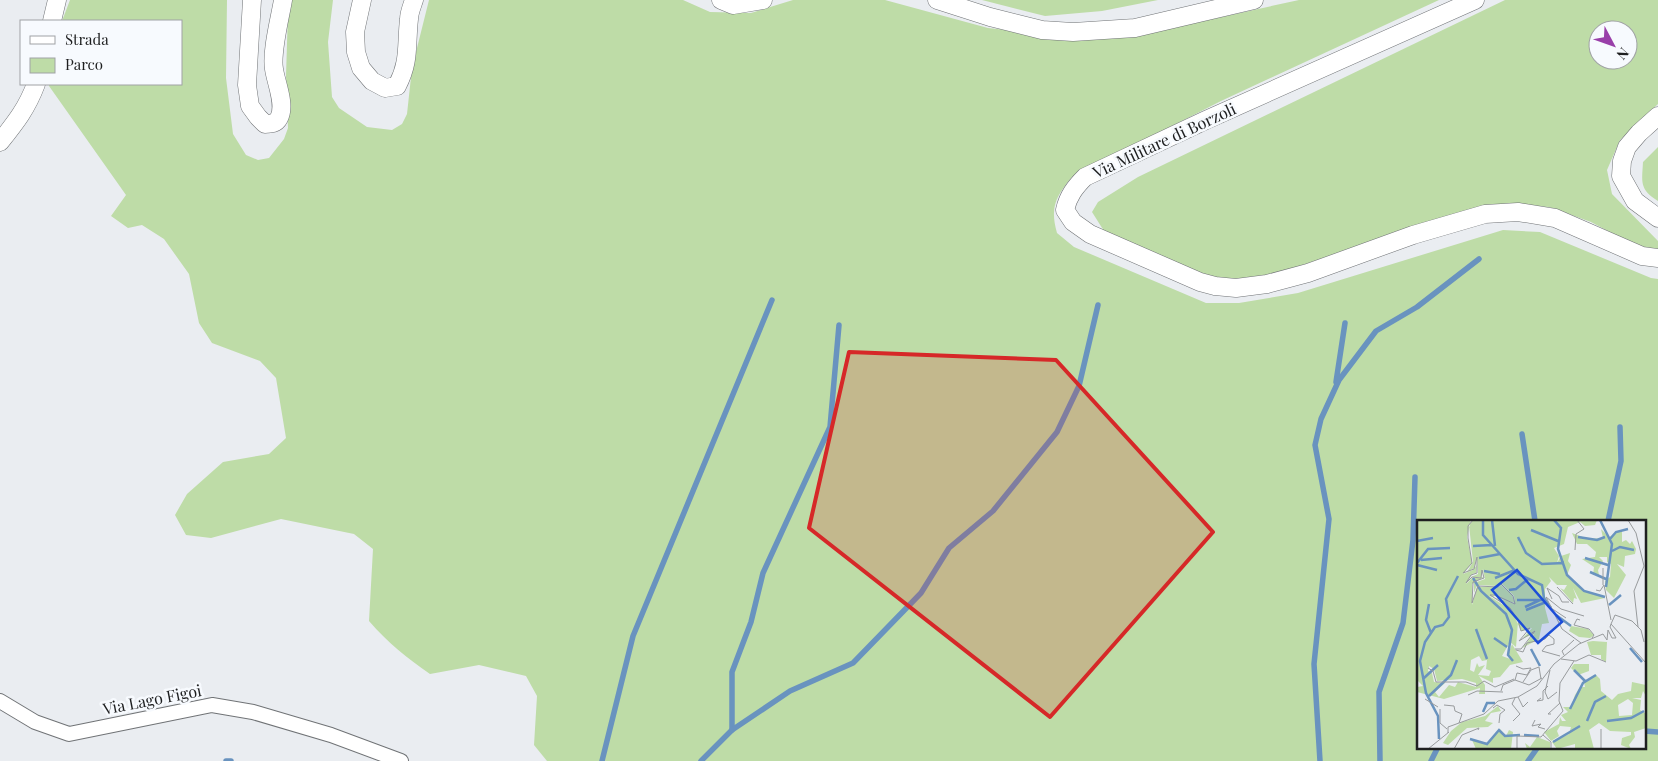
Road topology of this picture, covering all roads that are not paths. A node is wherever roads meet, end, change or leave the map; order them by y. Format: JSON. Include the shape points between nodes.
{"nodes":[{"id":1,"x":57,"y":0,"type":"edge"},
{"id":2,"x":252,"y":0,"type":"edge"},
{"id":3,"x":283,"y":0,"type":"edge"},
{"id":4,"x":362,"y":0,"type":"edge"},
{"id":5,"x":414,"y":0,"type":"edge"},
{"id":6,"x":721,"y":0,"type":"edge"},
{"id":7,"x":763,"y":0,"type":"edge"},
{"id":8,"x":937,"y":0,"type":"edge"},
{"id":9,"x":1254,"y":0,"type":"edge"},
{"id":10,"x":1475,"y":0,"type":"edge"},
{"id":11,"x":52,"y":20,"type":"edge"},
{"id":12,"x":36,"y":85,"type":"edge"},
{"id":13,"x":1658,"y":116,"type":"edge"},
{"id":14,"x":0,"y":142,"type":"edge"},
{"id":15,"x":1658,"y":218,"type":"edge"},
{"id":16,"x":1658,"y":258,"type":"edge"},
{"id":17,"x":0,"y":701,"type":"edge"},
{"id":18,"x":401,"y":761,"type":"edge"}],
"edges":[{"from":1,"to":11,"type":"street"},
{"from":2,"to":3,"type":"street","via":[[247,85],[250,106],[265,124],[279,118],[281,103],[273,67]]},
{"from":4,"to":5,"type":"street","via":[[354,32],[356,52],[361,68],[372,81],[385,88],[397,86],[404,73],[409,18]]},
{"from":6,"to":7,"type":"street","via":[[733,5]]},
{"from":8,"to":9,"type":"street","via":[[1042,30],[1073,32],[1135,28]]},
{"from":10,"to":16,"type":"street","name":"Via Militare di Borzoli","via":[[1085,177],[1068,199],[1065,210],[1073,222],[1090,234],[1200,282],[1236,288],[1308,274],[1413,235],[1485,214],[1518,212],[1555,218],[1642,256]]},
{"from":12,"to":14,"type":"street","via":[[30,102]]},
{"from":13,"to":15,"type":"street","via":[[1627,147],[1621,176],[1635,201]]},
{"from":17,"to":18,"type":"street","name":"Via Lago Figoi","via":[[35,722],[69,734],[212,705],[253,712],[331,735]]}]}
